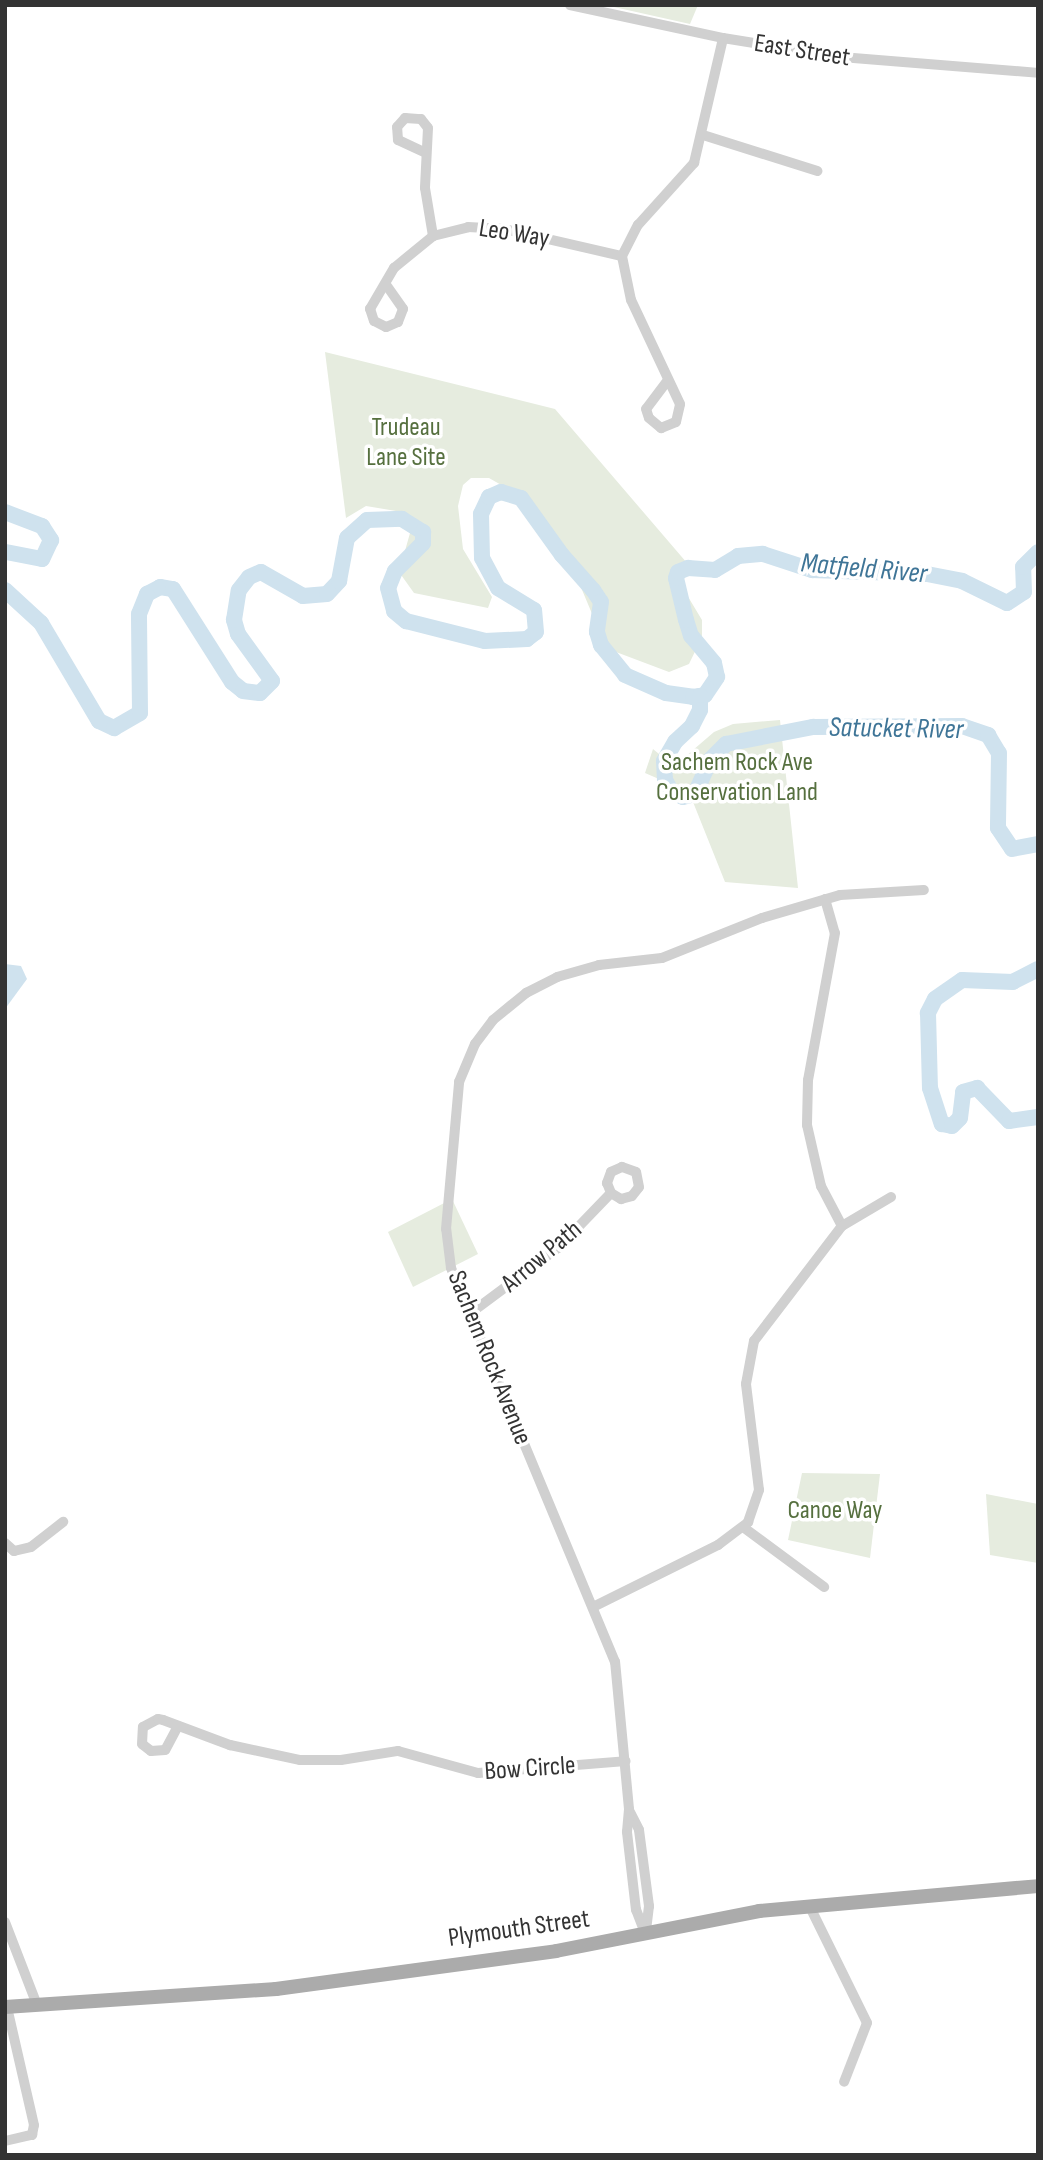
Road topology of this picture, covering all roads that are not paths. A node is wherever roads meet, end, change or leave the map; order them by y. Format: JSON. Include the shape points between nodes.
{"nodes":[{"id":1,"x":570,"y":5,"type":"edge"},
{"id":2,"x":723,"y":38,"type":"junction"},
{"id":3,"x":1038,"y":73,"type":"edge"},
{"id":4,"x":703,"y":135,"type":"junction"},
{"id":5,"x":426,"y":153,"type":"dead end"},
{"id":6,"x":817,"y":171,"type":"dead end"},
{"id":7,"x":433,"y":236,"type":"junction"},
{"id":8,"x":622,"y":256,"type":"junction"},
{"id":9,"x":387,"y":286,"type":"dead end"},
{"id":10,"x":668,"y":380,"type":"dead end"},
{"id":11,"x":924,"y":890,"type":"dead end"},
{"id":12,"x":825,"y":899,"type":"junction"},
{"id":13,"x":611,"y":1193,"type":"dead end"},
{"id":14,"x":891,"y":1196,"type":"dead end"},
{"id":15,"x":842,"y":1226,"type":"junction"},
{"id":16,"x":468,"y":1315,"type":"junction"},
{"id":17,"x":63,"y":1522,"type":"dead end"},
{"id":18,"x":743,"y":1527,"type":"junction"},
{"id":19,"x":5,"y":1543,"type":"edge"},
{"id":20,"x":824,"y":1587,"type":"dead end"},
{"id":21,"x":593,"y":1607,"type":"junction"},
{"id":22,"x":178,"y":1726,"type":"dead end"},
{"id":23,"x":625,"y":1761,"type":"junction"},
{"id":24,"x":1038,"y":1886,"type":"edge"},
{"id":25,"x":809,"y":1905,"type":"junction"},
{"id":26,"x":5,"y":1922,"type":"edge"},
{"id":27,"x":645,"y":1933,"type":"junction"},
{"id":28,"x":37,"y":2005,"type":"junction"},
{"id":29,"x":6,"y":2007,"type":"edge"},
{"id":30,"x":844,"y":2082,"type":"dead end"},
{"id":31,"x":5,"y":2141,"type":"edge"}],
"edges":[{"from":1,"to":2,"type":"street","name":"East Street"},
{"from":2,"to":3,"type":"street","name":"East Street","via":[[862,60]]},
{"from":2,"to":4,"type":"street"},
{"from":4,"to":6,"type":"street"},
{"from":4,"to":8,"type":"street","via":[[686,175],[638,225]]},
{"from":5,"to":7,"type":"street","via":[[426,202]]},
{"from":7,"to":8,"type":"street","name":"Leo Way","via":[[455,228],[490,227]]},
{"from":7,"to":9,"type":"street","name":"Leo Way","via":[[399,263]]},
{"from":8,"to":10,"type":"street","via":[[631,300]]},
{"from":11,"to":12,"type":"street","name":"Sachem Rock Avenue","via":[[865,891]]},
{"from":12,"to":15,"type":"street","via":[[835,933],[808,1080],[807,1125],[821,1186]]},
{"from":12,"to":16,"type":"street","name":"Sachem Rock Avenue","via":[[662,958],[567,973],[526,993],[493,1020],[468,1056],[455,1110],[447,1242]]},
{"from":13,"to":16,"type":"street","name":"Arrow Path","via":[[558,1248]]},
{"from":14,"to":15,"type":"street"},
{"from":15,"to":18,"type":"street","via":[[766,1320],[750,1352],[746,1384],[759,1490],[754,1511]]},
{"from":16,"to":21,"type":"street","name":"Sachem Rock Avenue"},
{"from":17,"to":19,"type":"street","via":[[32,1547],[14,1551]]},
{"from":18,"to":20,"type":"street"},
{"from":18,"to":21,"type":"street","via":[[687,1562]]},
{"from":21,"to":23,"type":"street","name":"Sachem Rock Avenue","via":[[618,1674]]},
{"from":22,"to":23,"type":"street","name":"Bow Circle","via":[[230,1745],[300,1760],[333,1761],[398,1751],[478,1773]]},
{"from":23,"to":27,"type":"street","name":"Sachem Rock Avenue","via":[[636,1910]]},
{"from":24,"to":25,"type":"main road","name":"Plymouth Street"},
{"from":25,"to":27,"type":"main road","name":"Plymouth Street"},
{"from":25,"to":30,"type":"street","via":[[867,2023]]},
{"from":26,"to":28,"type":"street"},
{"from":27,"to":28,"type":"main road","name":"Plymouth Street","via":[[529,1955],[288,1987]]},
{"from":28,"to":29,"type":"main road","name":"Plymouth Street"},
{"from":29,"to":31,"type":"street","via":[[34,2125],[32,2135]]}]}
